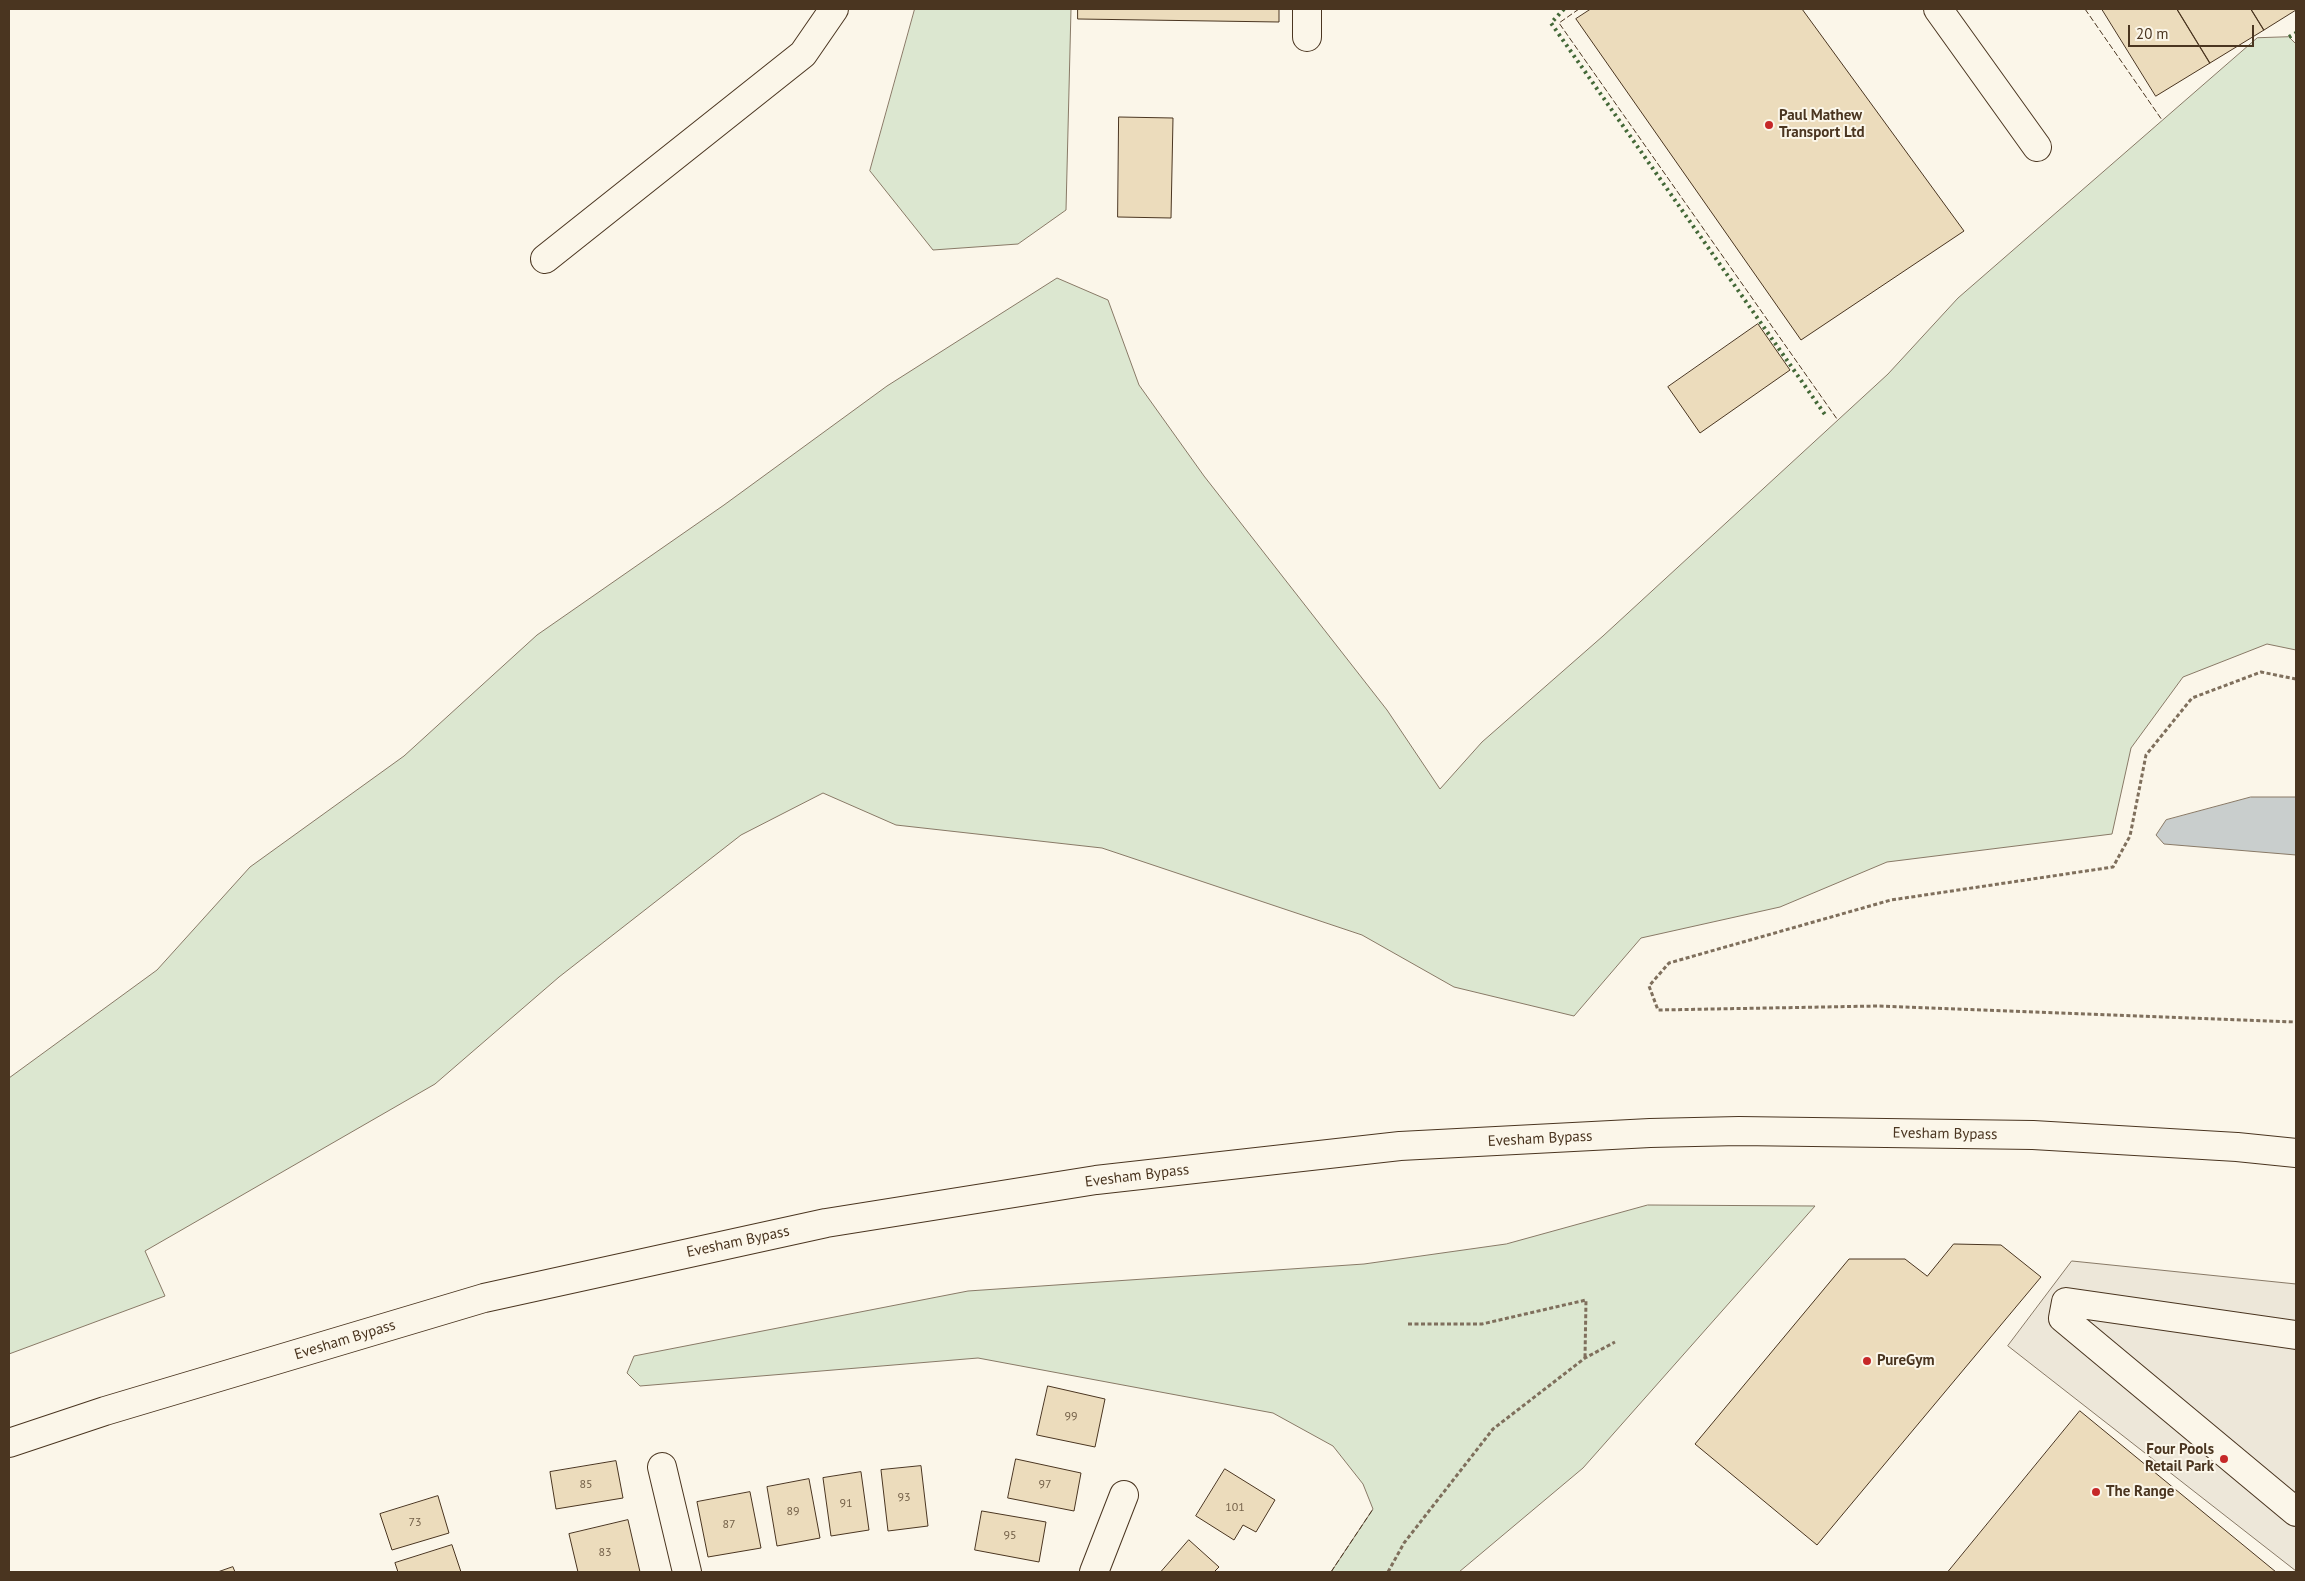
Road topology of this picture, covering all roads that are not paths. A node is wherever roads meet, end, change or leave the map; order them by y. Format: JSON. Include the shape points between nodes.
{"nodes":[{"id":1,"x":834,"y":9,"type":"edge"},
{"id":2,"x":1307,"y":9,"type":"edge"},
{"id":3,"x":1938,"y":9,"type":"edge"},
{"id":4,"x":1307,"y":37,"type":"dead end"},
{"id":5,"x":2037,"y":147,"type":"dead end"},
{"id":6,"x":545,"y":259,"type":"dead end"},
{"id":7,"x":2296,"y":1153,"type":"edge"},
{"id":8,"x":2296,"y":1335,"type":"edge"},
{"id":9,"x":9,"y":1443,"type":"edge"},
{"id":10,"x":662,"y":1467,"type":"dead end"},
{"id":11,"x":1124,"y":1495,"type":"dead end"},
{"id":12,"x":2296,"y":1512,"type":"edge"},
{"id":13,"x":687,"y":1572,"type":"edge"},
{"id":14,"x":1094,"y":1572,"type":"edge"}],
"edges":[{"from":1,"to":6,"type":"main road","via":[[803,54]]},
{"from":2,"to":4,"type":"main road"},
{"from":3,"to":5,"type":"main road"},
{"from":7,"to":9,"type":"main road","name":"Evesham Bypass","via":[[2033,1135],[1660,1132],[1400,1146],[1096,1180],[826,1223],[484,1298]]},
{"from":8,"to":12,"type":"main road","via":[[2066,1302],[2062,1318]]},
{"from":10,"to":13,"type":"main road"},
{"from":11,"to":14,"type":"main road"}]}
